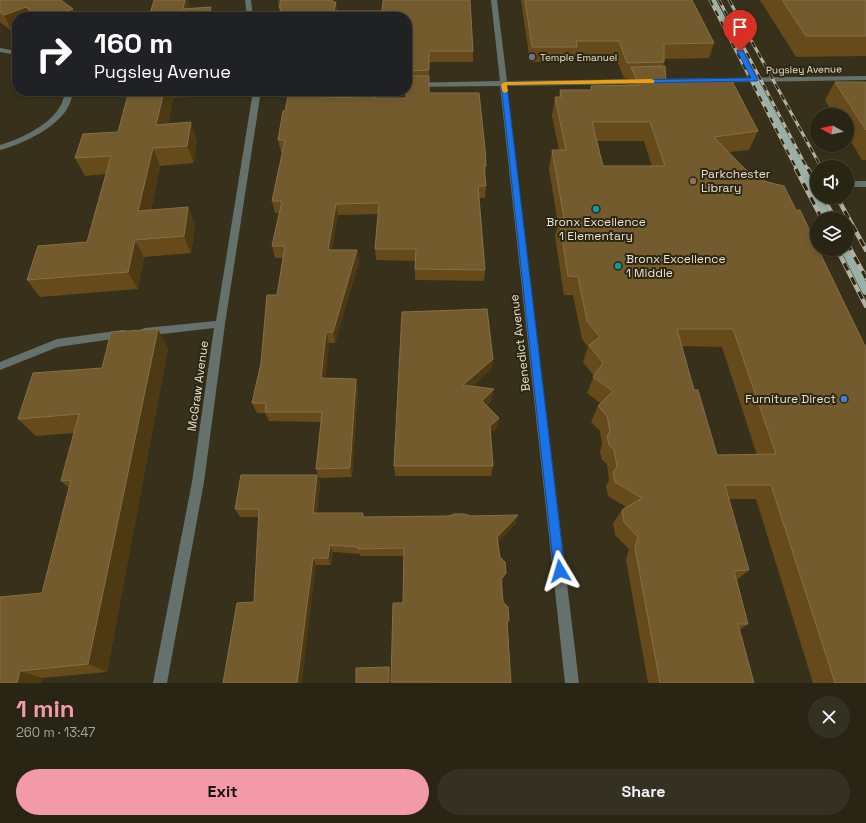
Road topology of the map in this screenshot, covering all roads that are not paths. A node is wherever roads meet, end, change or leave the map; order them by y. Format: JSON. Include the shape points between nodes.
{"nodes":[{"id":1,"x":248,"y":0,"type":"edge"},
{"id":2,"x":494,"y":0,"type":"edge"},
{"id":3,"x":713,"y":0,"type":"edge"},
{"id":4,"x":249,"y":12,"type":"edge"},
{"id":5,"x":0,"y":50,"type":"edge"},
{"id":6,"x":12,"y":52,"type":"edge"},
{"id":7,"x":866,"y":78,"type":"edge"},
{"id":8,"x":755,"y":80,"type":"junction"},
{"id":9,"x":504,"y":84,"type":"junction"},
{"id":10,"x":412,"y":85,"type":"edge"},
{"id":11,"x":68,"y":96,"type":"edge"},
{"id":12,"x":256,"y":96,"type":"edge"},
{"id":13,"x":0,"y":148,"type":"edge"},
{"id":14,"x":810,"y":178,"type":"edge"},
{"id":15,"x":854,"y":184,"type":"edge"},
{"id":16,"x":866,"y":184,"type":"edge"},
{"id":17,"x":848,"y":256,"type":"edge"},
{"id":18,"x":866,"y":291,"type":"edge"},
{"id":19,"x":220,"y":324,"type":"junction"},
{"id":20,"x":0,"y":366,"type":"edge"},
{"id":21,"x":160,"y":683,"type":"edge"},
{"id":22,"x":572,"y":683,"type":"edge"}],
"edges":[{"from":1,"to":4,"type":"street"},
{"from":2,"to":9,"type":"street","name":"Benedict Avenue"},
{"from":3,"to":8,"type":"main road"},
{"from":5,"to":6,"type":"street"},
{"from":7,"to":8,"type":"street","name":"Pugsley Avenue"},
{"from":8,"to":9,"type":"street","name":"Pugsley Avenue"},
{"from":8,"to":14,"type":"main road"},
{"from":9,"to":10,"type":"street","name":"Pugsley Avenue"},
{"from":9,"to":22,"type":"street","name":"Benedict Avenue"},
{"from":11,"to":13,"type":"street","via":[[68,101],[61,112],[51,122],[22,140]]},
{"from":12,"to":19,"type":"street","name":"McGraw Avenue"},
{"from":15,"to":16,"type":"street"},
{"from":17,"to":18,"type":"main road"},
{"from":19,"to":20,"type":"street","via":[[57,343]]},
{"from":19,"to":21,"type":"street","name":"McGraw Avenue","via":[[198,482]]}]}
